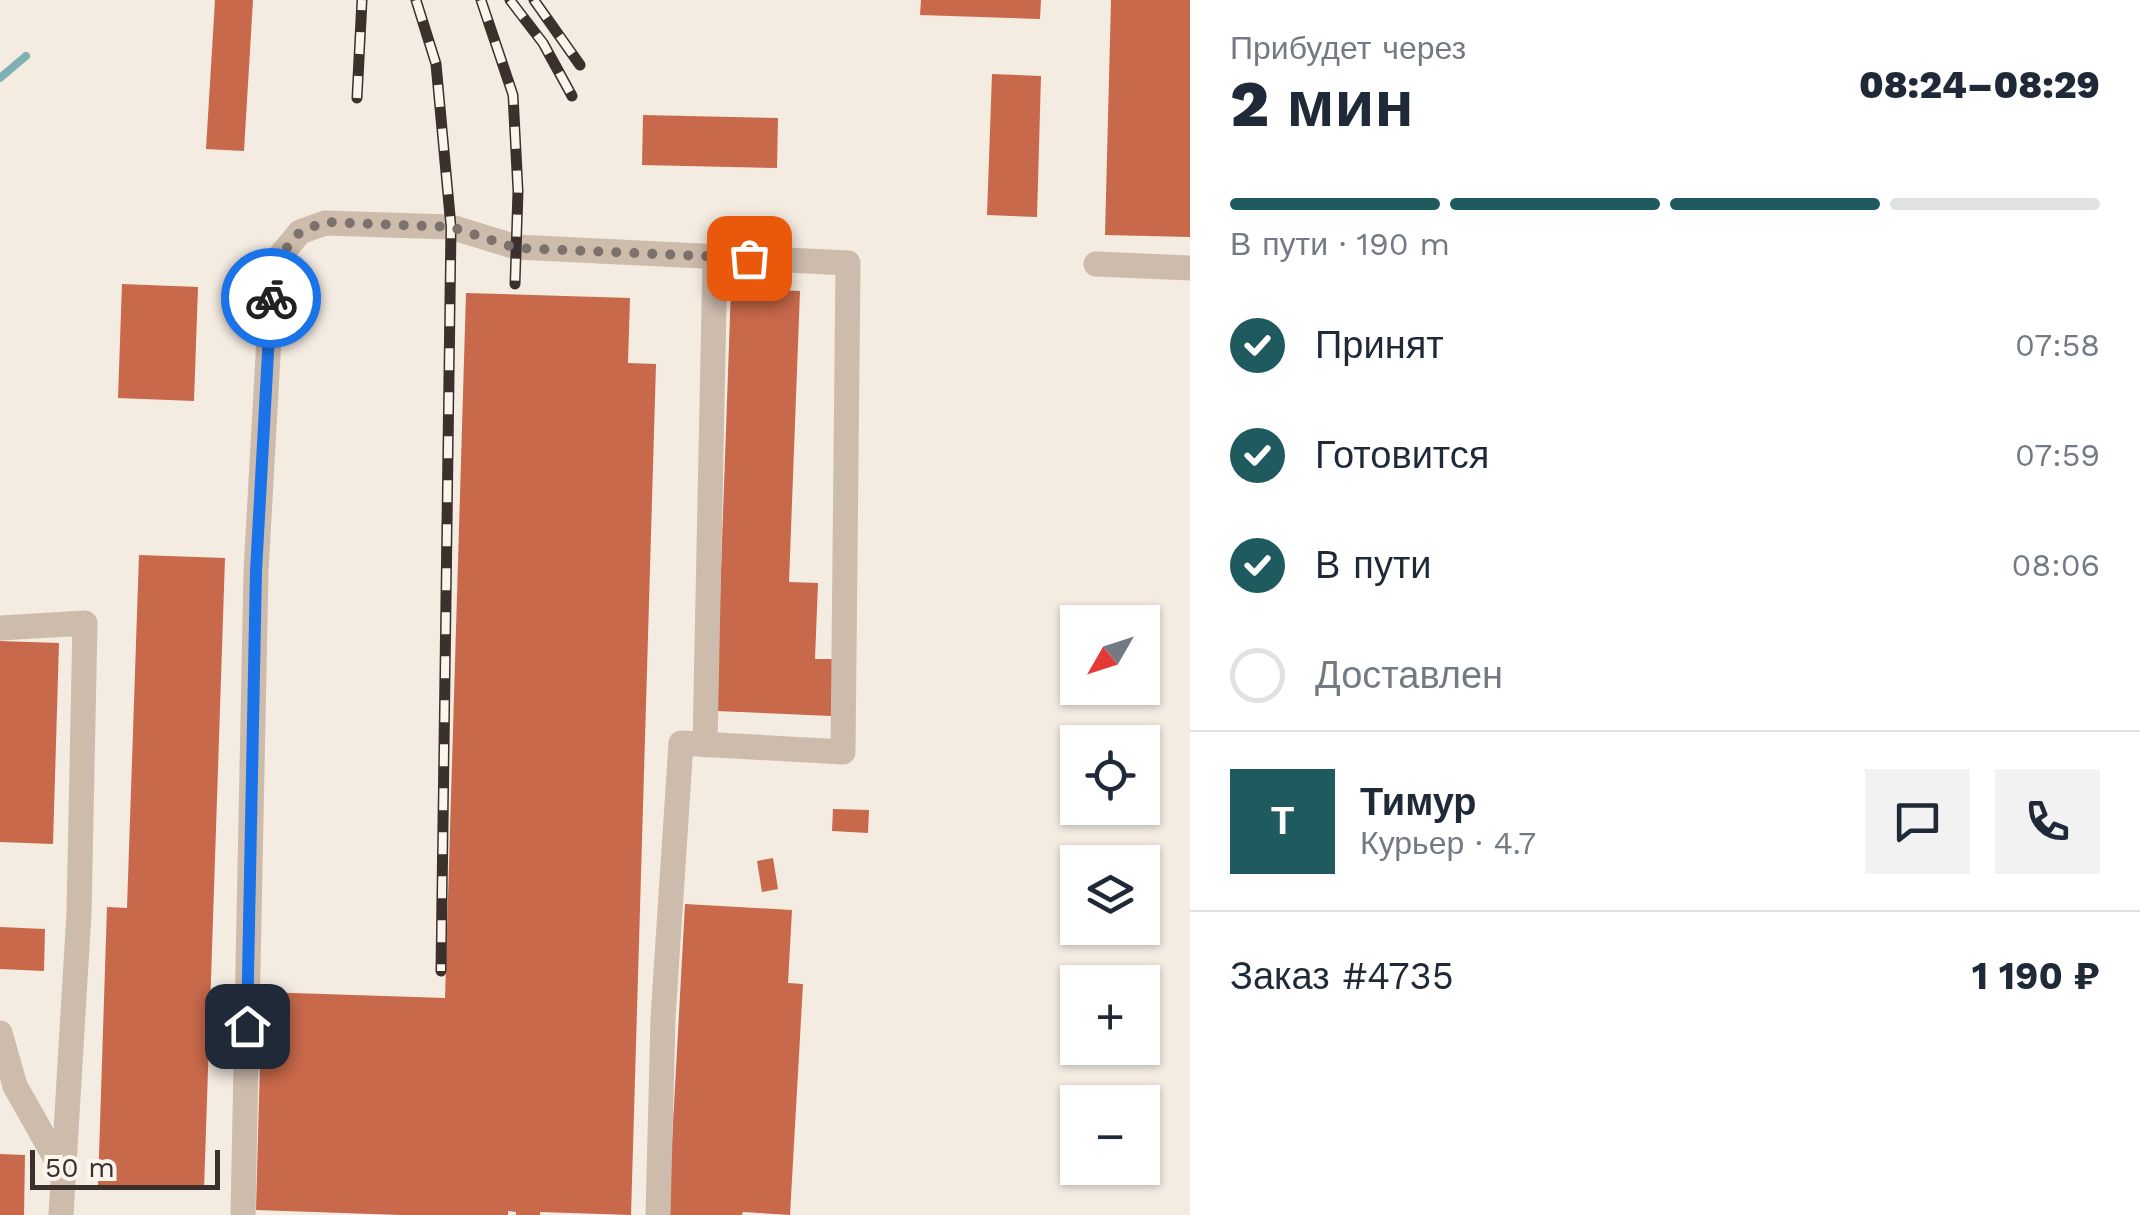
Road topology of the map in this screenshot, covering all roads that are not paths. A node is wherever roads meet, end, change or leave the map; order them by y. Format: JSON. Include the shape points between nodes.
{"nodes":[{"id":1,"x":716,"y":257,"type":"junction"},
{"id":2,"x":1096,"y":264,"type":"dead end"},
{"id":3,"x":1190,"y":268,"type":"edge"},
{"id":4,"x":0,"y":628,"type":"edge"},
{"id":5,"x":705,"y":744,"type":"junction"},
{"id":6,"x":0,"y":1033,"type":"edge"},
{"id":7,"x":64,"y":1172,"type":"junction"},
{"id":8,"x":61,"y":1215,"type":"edge"},
{"id":9,"x":243,"y":1215,"type":"edge"},
{"id":10,"x":658,"y":1215,"type":"edge"}],
"edges":[{"from":1,"to":5,"type":"lane"},
{"from":1,"to":5,"type":"lane","via":[[848,263],[843,752]]},
{"from":1,"to":9,"type":"lane","via":[[516,248],[451,227],[324,222],[300,232],[280,256],[272,284],[256,571]]},
{"from":2,"to":3,"type":"lane"},
{"from":4,"to":7,"type":"lane","via":[[86,623],[80,914]]},
{"from":5,"to":10,"type":"lane","via":[[681,743]]},
{"from":6,"to":7,"type":"lane","via":[[14,1086]]},
{"from":7,"to":8,"type":"lane"}]}
